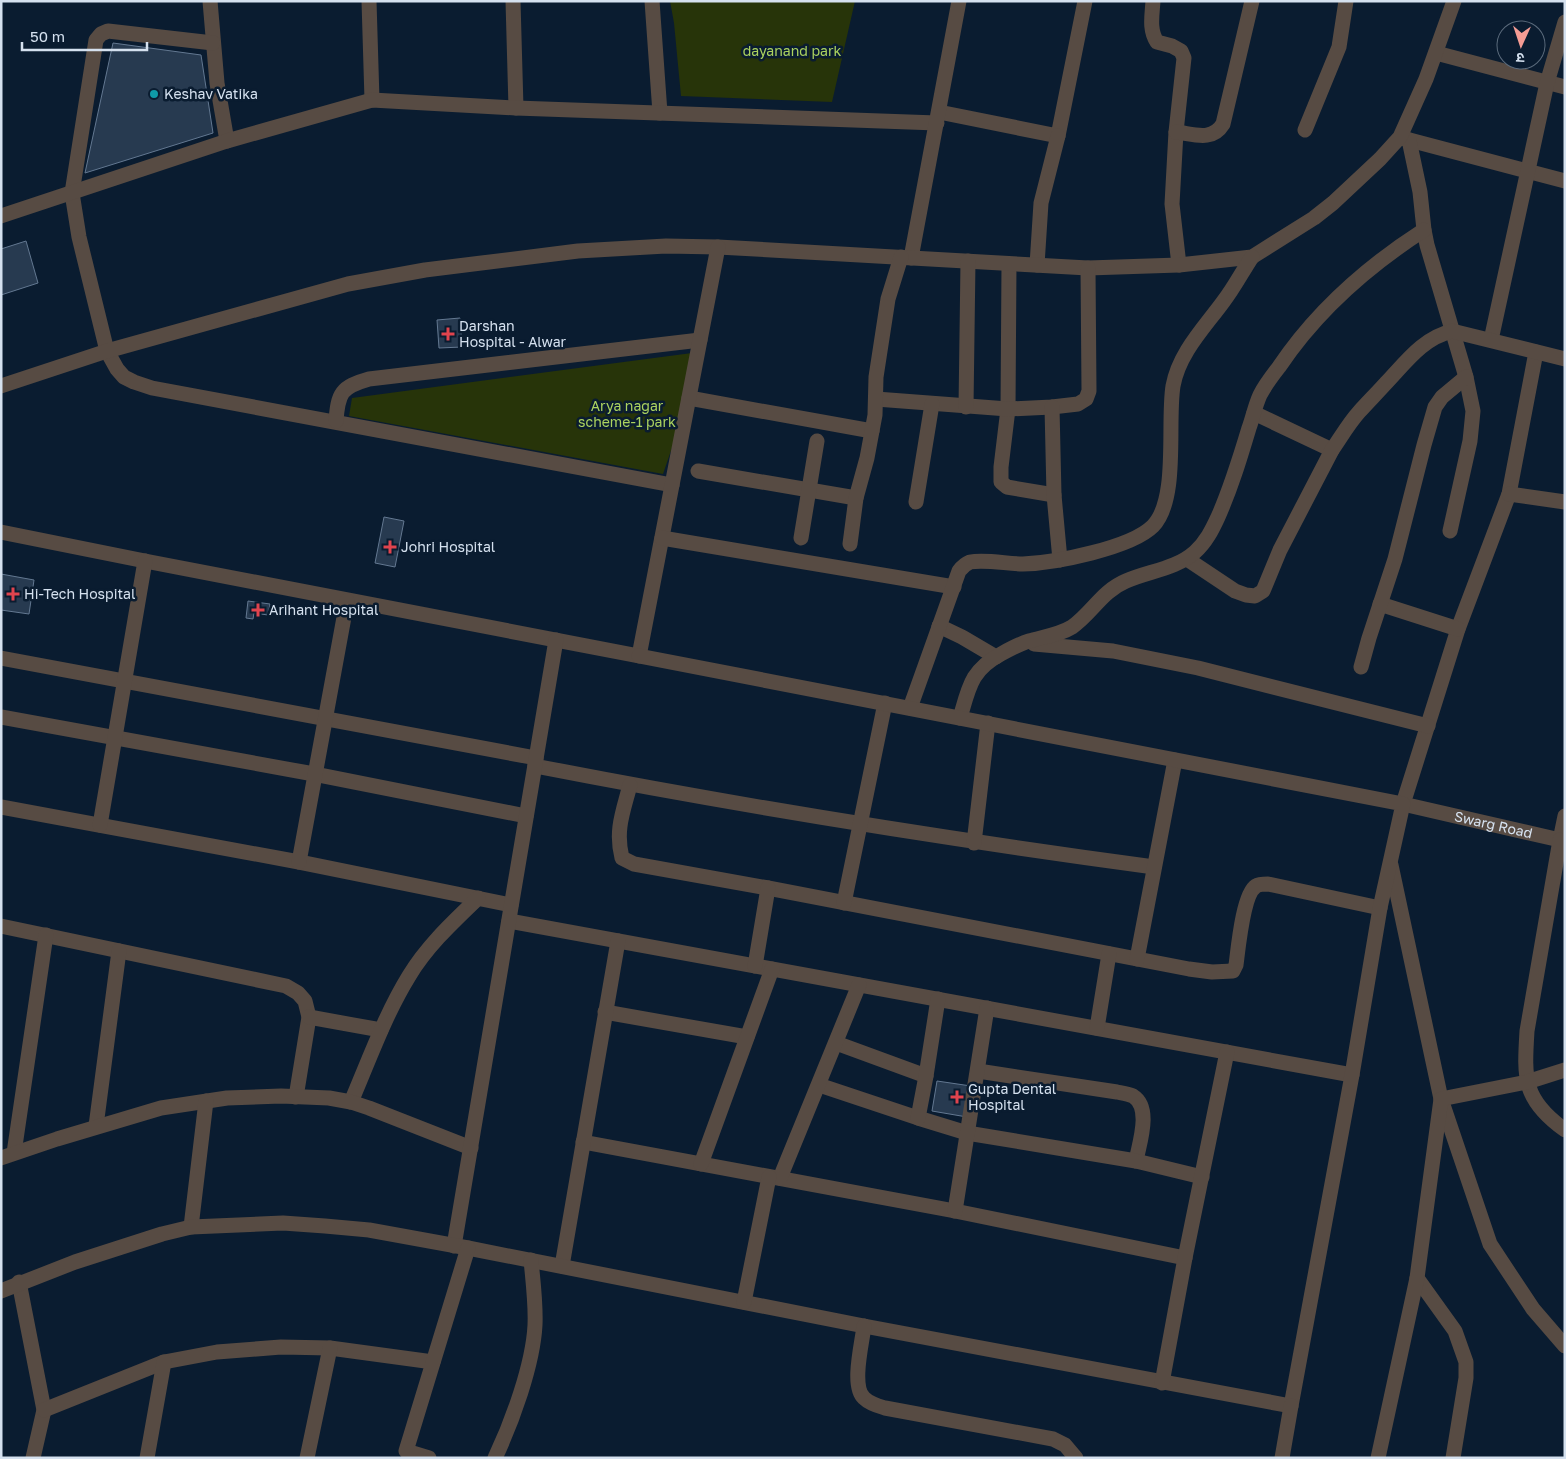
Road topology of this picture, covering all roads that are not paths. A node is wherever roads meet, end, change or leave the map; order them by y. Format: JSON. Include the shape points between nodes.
{"nodes":[{"id":1,"x":210,"y":1,"type":"edge"},
{"id":2,"x":368,"y":1,"type":"edge"},
{"id":3,"x":513,"y":1,"type":"edge"},
{"id":4,"x":652,"y":1,"type":"edge"},
{"id":5,"x":959,"y":1,"type":"edge"},
{"id":6,"x":1085,"y":1,"type":"edge"},
{"id":7,"x":1153,"y":1,"type":"edge"},
{"id":8,"x":1252,"y":1,"type":"edge"},
{"id":9,"x":1346,"y":1,"type":"edge"},
{"id":10,"x":1454,"y":1,"type":"edge"},
{"id":11,"x":1565,"y":22,"type":"edge"},
{"id":12,"x":213,"y":43,"type":"junction"},
{"id":13,"x":1436,"y":54,"type":"junction"},
{"id":14,"x":1547,"y":83,"type":"junction"},
{"id":15,"x":1565,"y":88,"type":"edge"},
{"id":16,"x":372,"y":100,"type":"junction"},
{"id":17,"x":516,"y":108,"type":"junction"},
{"id":18,"x":660,"y":113,"type":"junction"},
{"id":19,"x":938,"y":118,"type":"junction"},
{"id":20,"x":1305,"y":130,"type":"dead end"},
{"id":21,"x":1176,"y":132,"type":"junction"},
{"id":22,"x":1058,"y":136,"type":"junction"},
{"id":23,"x":1405,"y":138,"type":"junction"},
{"id":24,"x":227,"y":141,"type":"junction"},
{"id":25,"x":1528,"y":171,"type":"junction"},
{"id":26,"x":1565,"y":181,"type":"edge"},
{"id":27,"x":72,"y":193,"type":"junction"},
{"id":28,"x":1,"y":216,"type":"edge"},
{"id":29,"x":1424,"y":230,"type":"junction"},
{"id":30,"x":718,"y":247,"type":"junction"},
{"id":31,"x":906,"y":258,"type":"junction"},
{"id":32,"x":1252,"y":258,"type":"junction"},
{"id":33,"x":968,"y":261,"type":"junction"},
{"id":34,"x":1009,"y":264,"type":"junction"},
{"id":35,"x":1037,"y":265,"type":"junction"},
{"id":36,"x":1179,"y":265,"type":"junction"},
{"id":37,"x":1088,"y":268,"type":"junction"},
{"id":38,"x":1452,"y":331,"type":"junction"},
{"id":39,"x":700,"y":340,"type":"junction"},
{"id":40,"x":1491,"y":340,"type":"junction"},
{"id":41,"x":107,"y":351,"type":"junction"},
{"id":42,"x":1536,"y":352,"type":"junction"},
{"id":43,"x":1565,"y":359,"type":"edge"},
{"id":44,"x":1466,"y":377,"type":"junction"},
{"id":45,"x":1,"y":386,"type":"edge"},
{"id":46,"x":689,"y":398,"type":"junction"},
{"id":47,"x":876,"y":399,"type":"junction"},
{"id":48,"x":932,"y":404,"type":"junction"},
{"id":49,"x":966,"y":407,"type":"junction"},
{"id":50,"x":1052,"y":407,"type":"junction"},
{"id":51,"x":1008,"y":409,"type":"junction"},
{"id":52,"x":1254,"y":413,"type":"junction"},
{"id":53,"x":336,"y":421,"type":"junction"},
{"id":54,"x":872,"y":430,"type":"junction"},
{"id":55,"x":817,"y":441,"type":"dead end"},
{"id":56,"x":1332,"y":450,"type":"junction"},
{"id":57,"x":698,"y":471,"type":"dead end"},
{"id":58,"x":672,"y":484,"type":"junction"},
{"id":59,"x":809,"y":490,"type":"junction"},
{"id":60,"x":1509,"y":494,"type":"junction"},
{"id":61,"x":1054,"y":495,"type":"junction"},
{"id":62,"x":856,"y":498,"type":"junction"},
{"id":63,"x":916,"y":502,"type":"dead end"},
{"id":64,"x":1565,"y":502,"type":"edge"},
{"id":65,"x":1450,"y":531,"type":"dead end"},
{"id":66,"x":1,"y":532,"type":"edge"},
{"id":67,"x":662,"y":538,"type":"junction"},
{"id":68,"x":801,"y":538,"type":"dead end"},
{"id":69,"x":850,"y":544,"type":"dead end"},
{"id":70,"x":1187,"y":559,"type":"junction"},
{"id":71,"x":1060,"y":560,"type":"junction"},
{"id":72,"x":145,"y":561,"type":"junction"},
{"id":73,"x":954,"y":587,"type":"junction"},
{"id":74,"x":347,"y":600,"type":"junction"},
{"id":75,"x":1380,"y":604,"type":"junction"},
{"id":76,"x":939,"y":626,"type":"junction"},
{"id":77,"x":1458,"y":629,"type":"junction"},
{"id":78,"x":556,"y":640,"type":"junction"},
{"id":79,"x":1024,"y":643,"type":"junction"},
{"id":80,"x":639,"y":656,"type":"junction"},
{"id":81,"x":996,"y":657,"type":"junction"},
{"id":82,"x":1,"y":658,"type":"edge"},
{"id":83,"x":1361,"y":667,"type":"dead end"},
{"id":84,"x":125,"y":681,"type":"junction"},
{"id":85,"x":885,"y":703,"type":"junction"},
{"id":86,"x":910,"y":708,"type":"junction"},
{"id":87,"x":1,"y":717,"type":"edge"},
{"id":88,"x":324,"y":718,"type":"junction"},
{"id":89,"x":960,"y":718,"type":"junction"},
{"id":90,"x":988,"y":723,"type":"junction"},
{"id":91,"x":1428,"y":726,"type":"junction"},
{"id":92,"x":115,"y":738,"type":"junction"},
{"id":93,"x":1175,"y":760,"type":"junction"},
{"id":94,"x":535,"y":762,"type":"junction"},
{"id":95,"x":314,"y":774,"type":"junction"},
{"id":96,"x":630,"y":785,"type":"junction"},
{"id":97,"x":1402,"y":804,"type":"junction"},
{"id":98,"x":1,"y":806,"type":"edge"},
{"id":99,"x":526,"y":816,"type":"junction"},
{"id":100,"x":1565,"y":816,"type":"edge"},
{"id":101,"x":860,"y":824,"type":"junction"},
{"id":102,"x":100,"y":825,"type":"junction"},
{"id":103,"x":974,"y":842,"type":"junction"},
{"id":104,"x":1562,"y":842,"type":"edge"},
{"id":105,"x":1390,"y":861,"type":"junction"},
{"id":106,"x":298,"y":862,"type":"junction"},
{"id":107,"x":1154,"y":867,"type":"junction"},
{"id":108,"x":768,"y":888,"type":"junction"},
{"id":109,"x":478,"y":898,"type":"junction"},
{"id":110,"x":844,"y":903,"type":"junction"},
{"id":111,"x":511,"y":905,"type":"junction"},
{"id":112,"x":1380,"y":908,"type":"junction"},
{"id":113,"x":509,"y":921,"type":"junction"},
{"id":114,"x":1,"y":926,"type":"edge"},
{"id":115,"x":46,"y":935,"type":"junction"},
{"id":116,"x":618,"y":940,"type":"junction"},
{"id":117,"x":119,"y":951,"type":"junction"},
{"id":118,"x":1109,"y":954,"type":"junction"},
{"id":119,"x":1137,"y":959,"type":"junction"},
{"id":120,"x":755,"y":966,"type":"junction"},
{"id":121,"x":772,"y":969,"type":"junction"},
{"id":122,"x":859,"y":985,"type":"junction"},
{"id":123,"x":938,"y":999,"type":"junction"},
{"id":124,"x":987,"y":1008,"type":"junction"},
{"id":125,"x":605,"y":1012,"type":"junction"},
{"id":126,"x":309,"y":1017,"type":"junction"},
{"id":127,"x":1097,"y":1028,"type":"junction"},
{"id":128,"x":381,"y":1030,"type":"junction"},
{"id":129,"x":747,"y":1037,"type":"junction"},
{"id":130,"x":836,"y":1043,"type":"junction"},
{"id":131,"x":1227,"y":1052,"type":"junction"},
{"id":132,"x":1565,"y":1070,"type":"edge"},
{"id":133,"x":978,"y":1071,"type":"junction"},
{"id":134,"x":1352,"y":1074,"type":"junction"},
{"id":135,"x":926,"y":1076,"type":"junction"},
{"id":136,"x":1527,"y":1082,"type":"junction"},
{"id":137,"x":818,"y":1085,"type":"junction"},
{"id":138,"x":296,"y":1097,"type":"junction"},
{"id":139,"x":1440,"y":1099,"type":"junction"},
{"id":140,"x":206,"y":1101,"type":"junction"},
{"id":141,"x":351,"y":1102,"type":"junction"},
{"id":142,"x":918,"y":1118,"type":"junction"},
{"id":143,"x":96,"y":1126,"type":"junction"},
{"id":144,"x":1565,"y":1130,"type":"edge"},
{"id":145,"x":967,"y":1133,"type":"junction"},
{"id":146,"x":583,"y":1142,"type":"junction"},
{"id":147,"x":471,"y":1148,"type":"junction"},
{"id":148,"x":7,"y":1156,"type":"edge"},
{"id":149,"x":1136,"y":1161,"type":"junction"},
{"id":150,"x":701,"y":1164,"type":"junction"},
{"id":151,"x":1202,"y":1177,"type":"junction"},
{"id":152,"x":775,"y":1178,"type":"junction"},
{"id":153,"x":955,"y":1211,"type":"junction"},
{"id":154,"x":191,"y":1227,"type":"junction"},
{"id":155,"x":461,"y":1247,"type":"junction"},
{"id":156,"x":1185,"y":1258,"type":"junction"},
{"id":157,"x":531,"y":1260,"type":"junction"},
{"id":158,"x":562,"y":1266,"type":"junction"},
{"id":159,"x":1416,"y":1278,"type":"junction"},
{"id":160,"x":19,"y":1282,"type":"junction"},
{"id":161,"x":1,"y":1291,"type":"edge"},
{"id":162,"x":744,"y":1302,"type":"junction"},
{"id":163,"x":864,"y":1326,"type":"junction"},
{"id":164,"x":1565,"y":1346,"type":"edge"},
{"id":165,"x":330,"y":1348,"type":"junction"},
{"id":166,"x":164,"y":1362,"type":"junction"},
{"id":167,"x":433,"y":1362,"type":"junction"},
{"id":168,"x":1162,"y":1383,"type":"junction"},
{"id":169,"x":1291,"y":1406,"type":"junction"},
{"id":170,"x":44,"y":1410,"type":"junction"},
{"id":171,"x":33,"y":1458,"type":"edge"},
{"id":172,"x":147,"y":1458,"type":"edge"},
{"id":173,"x":307,"y":1458,"type":"edge"},
{"id":174,"x":429,"y":1458,"type":"edge"},
{"id":175,"x":495,"y":1458,"type":"edge"},
{"id":176,"x":1076,"y":1458,"type":"edge"},
{"id":177,"x":1282,"y":1458,"type":"edge"},
{"id":178,"x":1378,"y":1458,"type":"edge"},
{"id":179,"x":1453,"y":1458,"type":"edge"}],
"edges":[{"from":1,"to":12,"type":"street"},
{"from":2,"to":16,"type":"street"},
{"from":3,"to":17,"type":"street"},
{"from":4,"to":18,"type":"street"},
{"from":5,"to":19,"type":"street"},
{"from":6,"to":22,"type":"street"},
{"from":7,"to":21,"type":"street","via":[[1153,37],[1157,42],[1181,51],[1184,58]]},
{"from":8,"to":21,"type":"street","via":[[1223,124],[1210,135]]},
{"from":9,"to":20,"type":"street","via":[[1340,47]]},
{"from":10,"to":13,"type":"street"},
{"from":11,"to":14,"type":"street"},
{"from":12,"to":24,"type":"street"},
{"from":12,"to":27,"type":"street","via":[[108,31],[101,34],[96,40]]},
{"from":13,"to":14,"type":"street"},
{"from":13,"to":23,"type":"street"},
{"from":14,"to":15,"type":"street"},
{"from":14,"to":25,"type":"street"},
{"from":16,"to":17,"type":"street"},
{"from":16,"to":24,"type":"street"},
{"from":17,"to":18,"type":"street"},
{"from":18,"to":19,"type":"street"},
{"from":19,"to":22,"type":"street"},
{"from":19,"to":31,"type":"street"},
{"from":21,"to":36,"type":"street","via":[[1172,204]]},
{"from":22,"to":35,"type":"street","via":[[1041,203]]},
{"from":23,"to":25,"type":"street"},
{"from":23,"to":29,"type":"street","via":[[1420,192]]},
{"from":23,"to":32,"type":"street","via":[[1321,214]]},
{"from":24,"to":27,"type":"street"},
{"from":25,"to":26,"type":"street"},
{"from":25,"to":40,"type":"street"},
{"from":27,"to":28,"type":"street"},
{"from":27,"to":41,"type":"street","via":[[79,237]]},
{"from":29,"to":38,"type":"street"},
{"from":29,"to":52,"type":"street","via":[[1384,257],[1319,317],[1270,379]]},
{"from":30,"to":31,"type":"street"},
{"from":30,"to":39,"type":"street"},
{"from":30,"to":41,"type":"street","via":[[606,249],[425,270],[348,284]]},
{"from":31,"to":33,"type":"street"},
{"from":31,"to":47,"type":"street","via":[[888,299],[876,377]]},
{"from":32,"to":36,"type":"street"},
{"from":32,"to":71,"type":"street","via":[[1179,366],[1171,405],[1168,490],[1160,516],[1145,533],[1130,540]]},
{"from":33,"to":34,"type":"street"},
{"from":33,"to":49,"type":"street"},
{"from":34,"to":35,"type":"street"},
{"from":34,"to":51,"type":"street"},
{"from":35,"to":37,"type":"street"},
{"from":36,"to":37,"type":"street"},
{"from":37,"to":50,"type":"street","via":[[1089,391],[1086,399],[1078,404]]},
{"from":38,"to":40,"type":"street"},
{"from":38,"to":44,"type":"street"},
{"from":38,"to":56,"type":"street","via":[[1427,342],[1406,361],[1360,411]]},
{"from":39,"to":46,"type":"street"},
{"from":39,"to":53,"type":"street","via":[[369,379],[342,392]]},
{"from":40,"to":42,"type":"street"},
{"from":41,"to":45,"type":"street"},
{"from":41,"to":53,"type":"street","via":[[124,378],[152,388]]},
{"from":42,"to":43,"type":"street"},
{"from":42,"to":60,"type":"street"},
{"from":44,"to":65,"type":"street","via":[[1473,411],[1472,426]]},
{"from":44,"to":75,"type":"street","via":[[1435,407]]},
{"from":46,"to":54,"type":"street"},
{"from":46,"to":58,"type":"street"},
{"from":47,"to":48,"type":"street"},
{"from":47,"to":54,"type":"street"},
{"from":48,"to":49,"type":"street"},
{"from":48,"to":63,"type":"street"},
{"from":49,"to":51,"type":"street"},
{"from":50,"to":51,"type":"street"},
{"from":50,"to":61,"type":"street"},
{"from":51,"to":61,"type":"street","via":[[1001,482],[1006,487]]},
{"from":52,"to":56,"type":"street"},
{"from":52,"to":70,"type":"street","via":[[1219,514],[1206,540]]},
{"from":53,"to":58,"type":"street"},
{"from":54,"to":62,"type":"street"},
{"from":55,"to":59,"type":"street"},
{"from":56,"to":70,"type":"street","via":[[1280,550],[1263,591],[1255,596],[1236,591]]},
{"from":57,"to":59,"type":"street"},
{"from":58,"to":67,"type":"street"},
{"from":59,"to":62,"type":"street"},
{"from":59,"to":68,"type":"street"},
{"from":60,"to":64,"type":"street"},
{"from":60,"to":77,"type":"street"},
{"from":61,"to":71,"type":"street"},
{"from":62,"to":69,"type":"street"},
{"from":66,"to":72,"type":"street","name":"Swarg Road"},
{"from":67,"to":73,"type":"street"},
{"from":67,"to":80,"type":"street"},
{"from":70,"to":79,"type":"street","via":[[1117,585],[1066,631]]},
{"from":71,"to":73,"type":"street","via":[[1022,564],[971,562],[963,566]]},
{"from":72,"to":74,"type":"street","name":"Swarg Road"},
{"from":72,"to":84,"type":"street"},
{"from":73,"to":76,"type":"street"},
{"from":74,"to":78,"type":"street","name":"Swarg Road"},
{"from":74,"to":88,"type":"street"},
{"from":75,"to":77,"type":"street"},
{"from":75,"to":83,"type":"street"},
{"from":76,"to":81,"type":"street"},
{"from":76,"to":86,"type":"street"},
{"from":77,"to":91,"type":"street"},
{"from":78,"to":80,"type":"street","name":"Swarg Road"},
{"from":78,"to":94,"type":"street"},
{"from":79,"to":81,"type":"street"},
{"from":79,"to":91,"type":"street","via":[[1119,652],[1172,662]]},
{"from":80,"to":85,"type":"street","name":"Swarg Road"},
{"from":81,"to":89,"type":"street","via":[[977,673]]},
{"from":82,"to":84,"type":"street"},
{"from":84,"to":88,"type":"street"},
{"from":84,"to":92,"type":"street"},
{"from":85,"to":86,"type":"street","name":"Swarg Road"},
{"from":85,"to":101,"type":"street"},
{"from":86,"to":89,"type":"street","name":"Swarg Road"},
{"from":87,"to":92,"type":"street"},
{"from":88,"to":94,"type":"street"},
{"from":88,"to":95,"type":"street"},
{"from":89,"to":90,"type":"street","name":"Swarg Road"},
{"from":90,"to":93,"type":"street","name":"Swarg Road"},
{"from":90,"to":103,"type":"street"},
{"from":91,"to":97,"type":"street"},
{"from":92,"to":95,"type":"street"},
{"from":92,"to":102,"type":"street"},
{"from":93,"to":97,"type":"street","name":"Swarg Road"},
{"from":93,"to":107,"type":"street"},
{"from":94,"to":96,"type":"street"},
{"from":94,"to":99,"type":"street"},
{"from":95,"to":99,"type":"street"},
{"from":95,"to":106,"type":"street"},
{"from":96,"to":101,"type":"street"},
{"from":96,"to":108,"type":"street","via":[[618,830],[622,858],[634,864]]},
{"from":97,"to":104,"type":"street","name":"Swarg Road"},
{"from":97,"to":105,"type":"street"},
{"from":98,"to":102,"type":"street"},
{"from":99,"to":111,"type":"street"},
{"from":100,"to":104,"type":"street"},
{"from":101,"to":103,"type":"street"},
{"from":101,"to":110,"type":"street"},
{"from":102,"to":106,"type":"street"},
{"from":103,"to":107,"type":"street"},
{"from":104,"to":136,"type":"street","via":[[1527,1031]]},
{"from":105,"to":112,"type":"street"},
{"from":105,"to":139,"type":"street"},
{"from":106,"to":109,"type":"street"},
{"from":107,"to":119,"type":"street"},
{"from":108,"to":110,"type":"street"},
{"from":108,"to":120,"type":"street"},
{"from":109,"to":111,"type":"street"},
{"from":109,"to":128,"type":"street","via":[[424,954]]},
{"from":110,"to":118,"type":"street"},
{"from":111,"to":113,"type":"street"},
{"from":112,"to":119,"type":"street","via":[[1268,884],[1256,886],[1245,907],[1233,970],[1197,970]]},
{"from":112,"to":134,"type":"street"},
{"from":113,"to":116,"type":"street"},
{"from":113,"to":147,"type":"street"},
{"from":114,"to":115,"type":"street"},
{"from":115,"to":117,"type":"street"},
{"from":115,"to":148,"type":"street"},
{"from":116,"to":120,"type":"street"},
{"from":116,"to":125,"type":"street"},
{"from":117,"to":126,"type":"street","via":[[286,986],[305,1001]]},
{"from":117,"to":143,"type":"street"},
{"from":118,"to":119,"type":"street"},
{"from":118,"to":127,"type":"street"},
{"from":120,"to":121,"type":"street"},
{"from":121,"to":122,"type":"street"},
{"from":121,"to":129,"type":"street"},
{"from":122,"to":123,"type":"street"},
{"from":122,"to":130,"type":"street"},
{"from":123,"to":124,"type":"street"},
{"from":123,"to":135,"type":"street"},
{"from":124,"to":127,"type":"street"},
{"from":124,"to":133,"type":"street"},
{"from":125,"to":129,"type":"street"},
{"from":125,"to":146,"type":"street"},
{"from":126,"to":128,"type":"street"},
{"from":126,"to":138,"type":"street"},
{"from":127,"to":131,"type":"street"},
{"from":128,"to":141,"type":"street"},
{"from":129,"to":150,"type":"street"},
{"from":130,"to":135,"type":"street"},
{"from":130,"to":137,"type":"street"},
{"from":131,"to":134,"type":"street"},
{"from":131,"to":151,"type":"street"},
{"from":132,"to":136,"type":"street"},
{"from":133,"to":145,"type":"street"},
{"from":133,"to":149,"type":"street","via":[[1133,1096],[1144,1117]]},
{"from":134,"to":169,"type":"street"},
{"from":135,"to":142,"type":"street"},
{"from":136,"to":139,"type":"street"},
{"from":136,"to":144,"type":"street","via":[[1535,1103]]},
{"from":137,"to":142,"type":"street"},
{"from":137,"to":152,"type":"street"},
{"from":138,"to":140,"type":"street"},
{"from":138,"to":141,"type":"street"},
{"from":139,"to":159,"type":"street"},
{"from":139,"to":164,"type":"street","via":[[1490,1244],[1533,1309]]},
{"from":140,"to":143,"type":"street","via":[[161,1108]]},
{"from":140,"to":154,"type":"street"},
{"from":141,"to":147,"type":"street"},
{"from":142,"to":145,"type":"street"},
{"from":143,"to":148,"type":"street"},
{"from":145,"to":149,"type":"street"},
{"from":145,"to":153,"type":"street"},
{"from":146,"to":150,"type":"street"},
{"from":146,"to":158,"type":"street"},
{"from":147,"to":155,"type":"street"},
{"from":149,"to":151,"type":"street"},
{"from":150,"to":152,"type":"street"},
{"from":151,"to":156,"type":"street"},
{"from":152,"to":153,"type":"street"},
{"from":152,"to":162,"type":"street"},
{"from":153,"to":156,"type":"street"},
{"from":154,"to":155,"type":"street","via":[[283,1223],[369,1230]]},
{"from":154,"to":160,"type":"street","via":[[134,1242]]},
{"from":155,"to":157,"type":"street"},
{"from":155,"to":167,"type":"street"},
{"from":156,"to":168,"type":"street"},
{"from":157,"to":158,"type":"street"},
{"from":157,"to":175,"type":"street","via":[[535,1326],[532,1347],[514,1410]]},
{"from":158,"to":162,"type":"street"},
{"from":159,"to":178,"type":"street"},
{"from":159,"to":179,"type":"street","via":[[1455,1331],[1466,1362]]},
{"from":160,"to":161,"type":"street"},
{"from":160,"to":170,"type":"street"},
{"from":162,"to":163,"type":"street"},
{"from":163,"to":168,"type":"street"},
{"from":163,"to":176,"type":"street","via":[[857,1386],[863,1398],[885,1408],[1053,1439],[1065,1445]]},
{"from":165,"to":166,"type":"street","via":[[226,1351]]},
{"from":165,"to":167,"type":"street"},
{"from":165,"to":173,"type":"street"},
{"from":166,"to":170,"type":"street"},
{"from":166,"to":172,"type":"street"},
{"from":167,"to":174,"type":"street","via":[[406,1451]]},
{"from":168,"to":169,"type":"street"},
{"from":169,"to":177,"type":"street"},
{"from":170,"to":171,"type":"street"}]}
